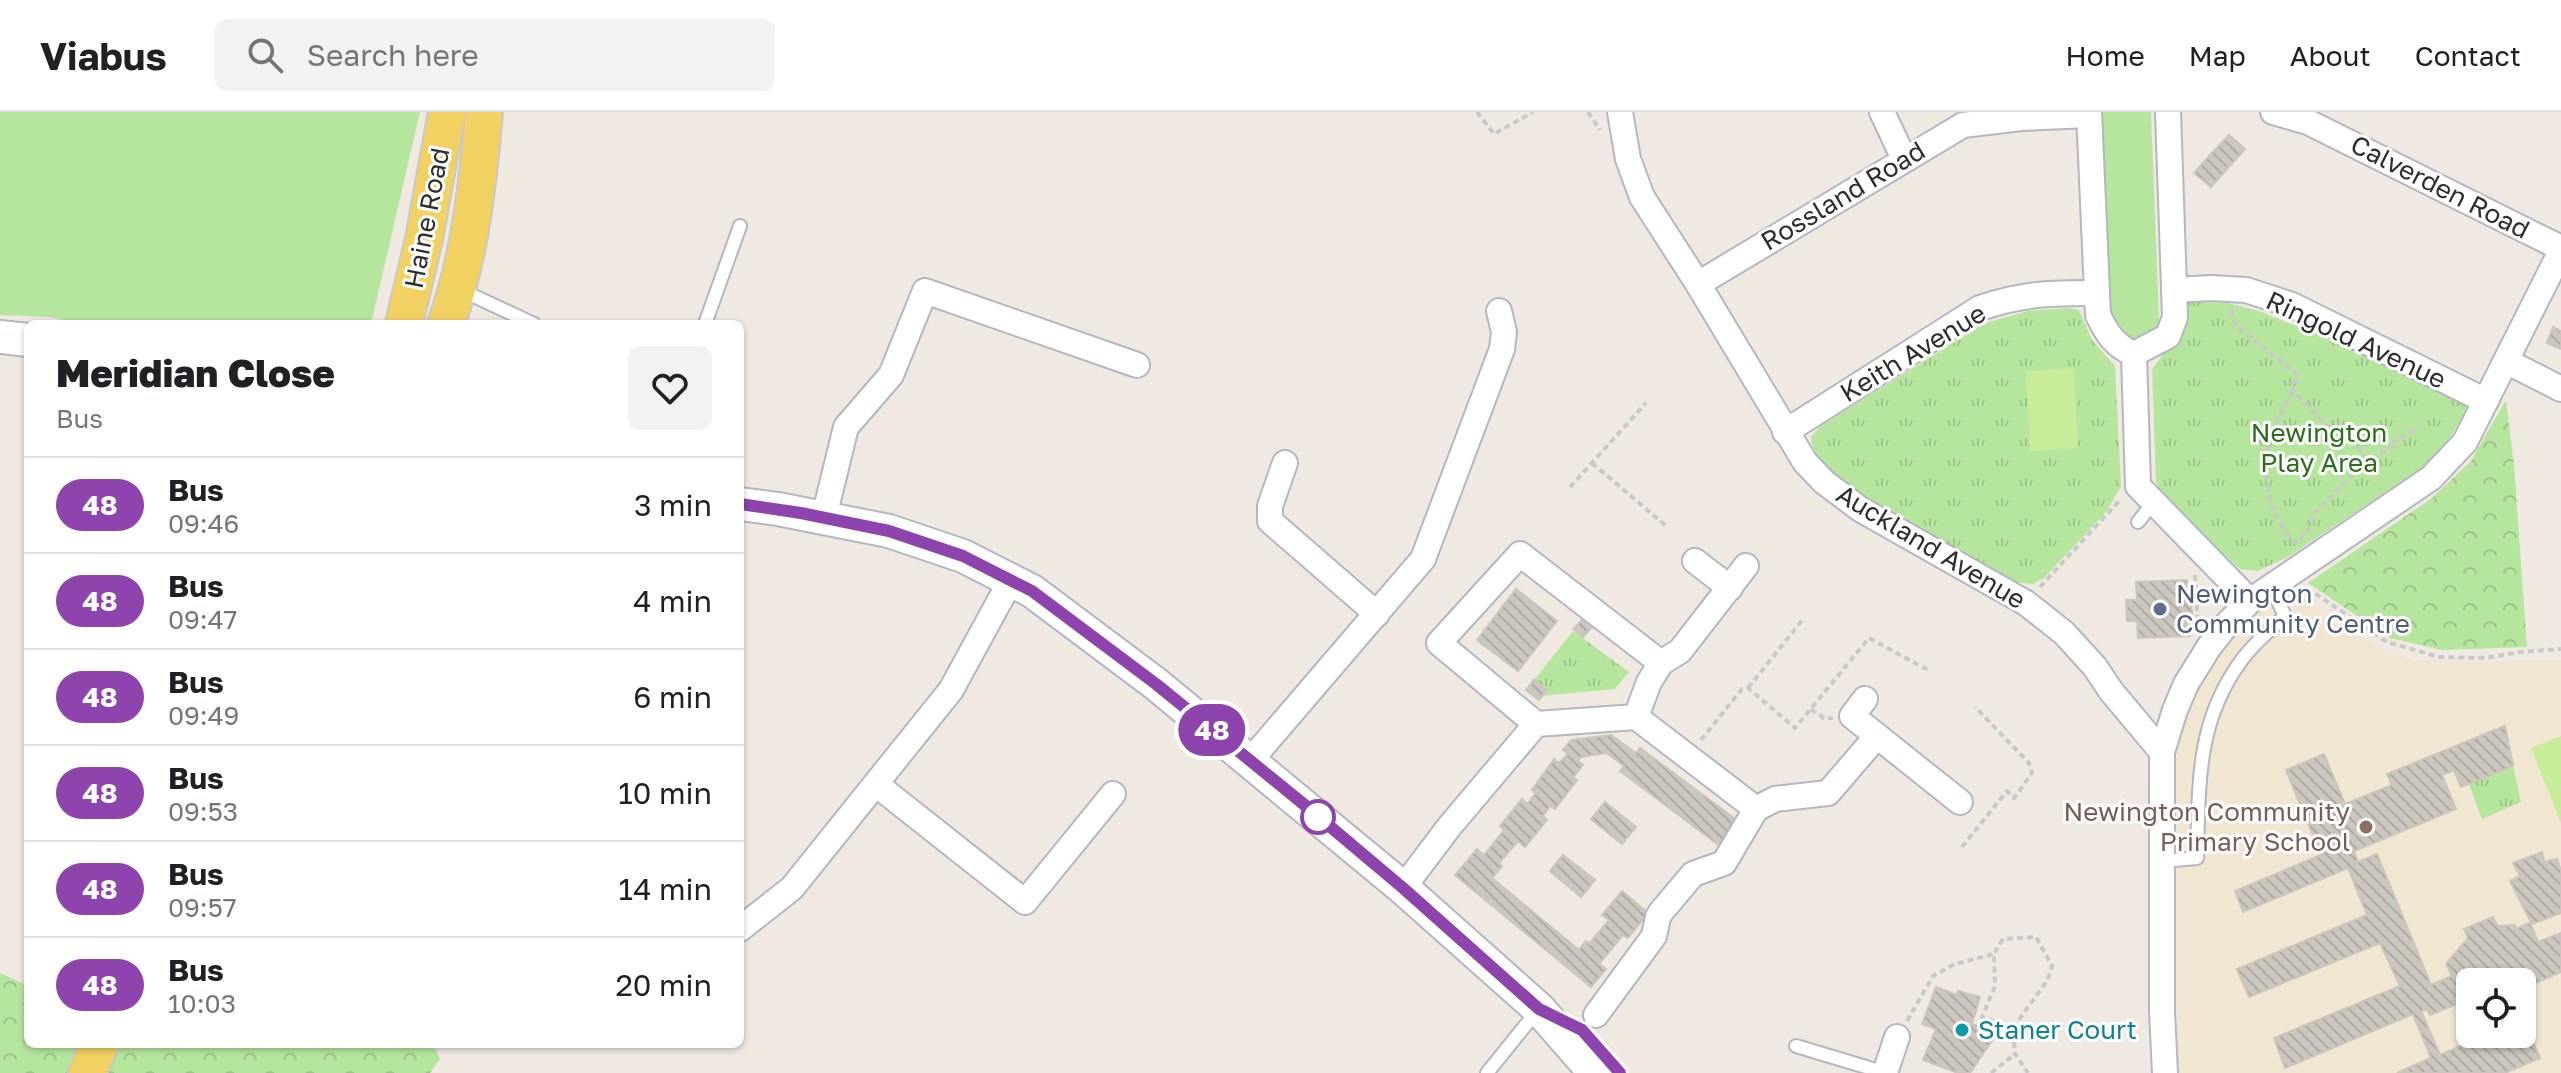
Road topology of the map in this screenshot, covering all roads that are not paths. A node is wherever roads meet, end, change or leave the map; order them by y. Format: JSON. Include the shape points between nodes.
{"nodes":[{"id":1,"x":447,"y":112,"type":"edge"},
{"id":2,"x":484,"y":112,"type":"edge"},
{"id":3,"x":1620,"y":112,"type":"edge"},
{"id":4,"x":1882,"y":112,"type":"edge"},
{"id":5,"x":2273,"y":112,"type":"edge"},
{"id":6,"x":2176,"y":113,"type":"edge"},
{"id":7,"x":2089,"y":114,"type":"edge"},
{"id":8,"x":1904,"y":159,"type":"junction"},
{"id":9,"x":740,"y":226,"type":"dead end"},
{"id":10,"x":2561,"y":250,"type":"edge"},
{"id":11,"x":1698,"y":284,"type":"junction"},
{"id":12,"x":458,"y":289,"type":"junction"},
{"id":13,"x":2175,"y":290,"type":"junction"},
{"id":14,"x":2097,"y":293,"type":"junction"},
{"id":15,"x":1499,"y":311,"type":"dead end"},
{"id":16,"x":405,"y":320,"type":"edge"},
{"id":17,"x":447,"y":320,"type":"edge"},
{"id":18,"x":526,"y":320,"type":"edge"},
{"id":19,"x":706,"y":320,"type":"edge"},
{"id":20,"x":0,"y":337,"type":"edge"},
{"id":21,"x":24,"y":340,"type":"edge"},
{"id":22,"x":2134,"y":354,"type":"junction"},
{"id":23,"x":2506,"y":361,"type":"junction"},
{"id":24,"x":1137,"y":365,"type":"dead end"},
{"id":25,"x":2561,"y":389,"type":"edge"},
{"id":26,"x":2486,"y":401,"type":"junction"},
{"id":27,"x":1785,"y":432,"type":"junction"},
{"id":28,"x":1285,"y":463,"type":"dead end"},
{"id":29,"x":2146,"y":494,"type":"junction"},
{"id":30,"x":744,"y":505,"type":"edge"},
{"id":31,"x":824,"y":517,"type":"junction"},
{"id":32,"x":2138,"y":522,"type":"dead end"},
{"id":33,"x":1695,"y":561,"type":"dead end"},
{"id":34,"x":1746,"y":566,"type":"dead end"},
{"id":35,"x":1011,"y":580,"type":"junction"},
{"id":36,"x":2280,"y":581,"type":"junction"},
{"id":37,"x":1730,"y":588,"type":"junction"},
{"id":38,"x":2250,"y":601,"type":"junction"},
{"id":39,"x":1377,"y":614,"type":"junction"},
{"id":40,"x":1661,"y":663,"type":"junction"},
{"id":41,"x":1865,"y":699,"type":"dead end"},
{"id":42,"x":1636,"y":717,"type":"junction"},
{"id":43,"x":1536,"y":724,"type":"junction"},
{"id":44,"x":1877,"y":736,"type":"junction"},
{"id":45,"x":2162,"y":752,"type":"junction"},
{"id":46,"x":1250,"y":761,"type":"junction"},
{"id":47,"x":877,"y":785,"type":"junction"},
{"id":48,"x":1113,"y":794,"type":"dead end"},
{"id":49,"x":1960,"y":802,"type":"dead end"},
{"id":50,"x":1756,"y":809,"type":"junction"},
{"id":51,"x":2163,"y":861,"type":"junction"},
{"id":52,"x":1403,"y":888,"type":"junction"},
{"id":53,"x":744,"y":926,"type":"edge"},
{"id":54,"x":1539,"y":1009,"type":"junction"},
{"id":55,"x":1596,"y":1015,"type":"dead end"},
{"id":56,"x":1897,"y":1037,"type":"road end"},
{"id":57,"x":1796,"y":1046,"type":"dead end"},
{"id":58,"x":98,"y":1048,"type":"edge"},
{"id":59,"x":87,"y":1073,"type":"edge"},
{"id":60,"x":1487,"y":1073,"type":"edge"},
{"id":61,"x":1595,"y":1073,"type":"edge"},
{"id":62,"x":1620,"y":1073,"type":"edge"},
{"id":63,"x":1886,"y":1073,"type":"edge"},
{"id":64,"x":2165,"y":1073,"type":"edge"}],
"edges":[{"from":1,"to":16,"type":"main road","name":"Haine Road"},
{"from":2,"to":12,"type":"main road","name":"Haine Road"},
{"from":3,"to":11,"type":"street","name":"Auckland Avenue","via":[[1628,159],[1642,197]]},
{"from":4,"to":8,"type":"street"},
{"from":5,"to":10,"type":"street","name":"Calverden Road","via":[[2308,122]]},
{"from":6,"to":13,"type":"street"},
{"from":7,"to":8,"type":"street","name":"Rossland Road","via":[[1963,125]]},
{"from":7,"to":14,"type":"street"},
{"from":8,"to":11,"type":"street","name":"Rossland Road"},
{"from":9,"to":19,"type":"lane"},
{"from":10,"to":23,"type":"street"},
{"from":11,"to":27,"type":"street","name":"Auckland Avenue"},
{"from":12,"to":17,"type":"main road","name":"Haine Road"},
{"from":12,"to":18,"type":"lane"},
{"from":13,"to":22,"type":"street","via":[[2175,317],[2168,336]]},
{"from":13,"to":26,"type":"street","name":"Ringold Avenue","via":[[2246,290],[2292,305]]},
{"from":14,"to":22,"type":"street","via":[[2098,315],[2108,335]]},
{"from":14,"to":27,"type":"street","name":"Keith Avenue","via":[[2014,297],[1980,308]]},
{"from":15,"to":39,"type":"street","via":[[1502,349],[1423,559]]},
{"from":20,"to":21,"type":"main road"},
{"from":22,"to":29,"type":"street"},
{"from":23,"to":25,"type":"street"},
{"from":23,"to":26,"type":"street"},
{"from":24,"to":31,"type":"street","via":[[925,291],[891,375],[846,427]]},
{"from":26,"to":36,"type":"street","via":[[2465,442],[2431,478],[2305,551]]},
{"from":27,"to":45,"type":"street","name":"Auckland Avenue","via":[[1815,472],[1860,509],[2026,603],[2064,633]]},
{"from":28,"to":39,"type":"street","via":[[1270,521]]},
{"from":29,"to":32,"type":"lane"},
{"from":29,"to":38,"type":"street"},
{"from":30,"to":31,"type":"main road"},
{"from":31,"to":35,"type":"main road","via":[[927,542]]},
{"from":33,"to":37,"type":"street"},
{"from":34,"to":37,"type":"street"},
{"from":35,"to":46,"type":"main road","via":[[1156,684]]},
{"from":35,"to":47,"type":"street","via":[[951,690]]},
{"from":36,"to":38,"type":"street"},
{"from":36,"to":51,"type":"lane","via":[[2285,616],[2243,658],[2219,695],[2203,745],[2197,858]]},
{"from":37,"to":40,"type":"street","via":[[1680,651]]},
{"from":38,"to":45,"type":"street","via":[[2200,661],[2175,710]]},
{"from":39,"to":46,"type":"street"},
{"from":40,"to":42,"type":"street"},
{"from":40,"to":43,"type":"street","via":[[1520,554],[1439,643]]},
{"from":41,"to":44,"type":"street","via":[[1852,716]]},
{"from":42,"to":43,"type":"street"},
{"from":42,"to":50,"type":"street"},
{"from":43,"to":52,"type":"street"},
{"from":44,"to":49,"type":"street"},
{"from":44,"to":50,"type":"street","via":[[1828,793],[1775,799]]},
{"from":45,"to":51,"type":"street"},
{"from":46,"to":52,"type":"main road"},
{"from":47,"to":48,"type":"street","via":[[1025,902]]},
{"from":47,"to":53,"type":"street","via":[[792,888]]},
{"from":50,"to":55,"type":"street","via":[[1724,863],[1693,874],[1661,912],[1654,936]]},
{"from":51,"to":64,"type":"street"},
{"from":52,"to":54,"type":"main road"},
{"from":54,"to":60,"type":"lane"},
{"from":54,"to":61,"type":"main road"},
{"from":54,"to":62,"type":"main road","via":[[1582,1030]]},
{"from":56,"to":63,"type":"street"},
{"from":57,"to":63,"type":"lane"},
{"from":58,"to":59,"type":"main road"}]}
